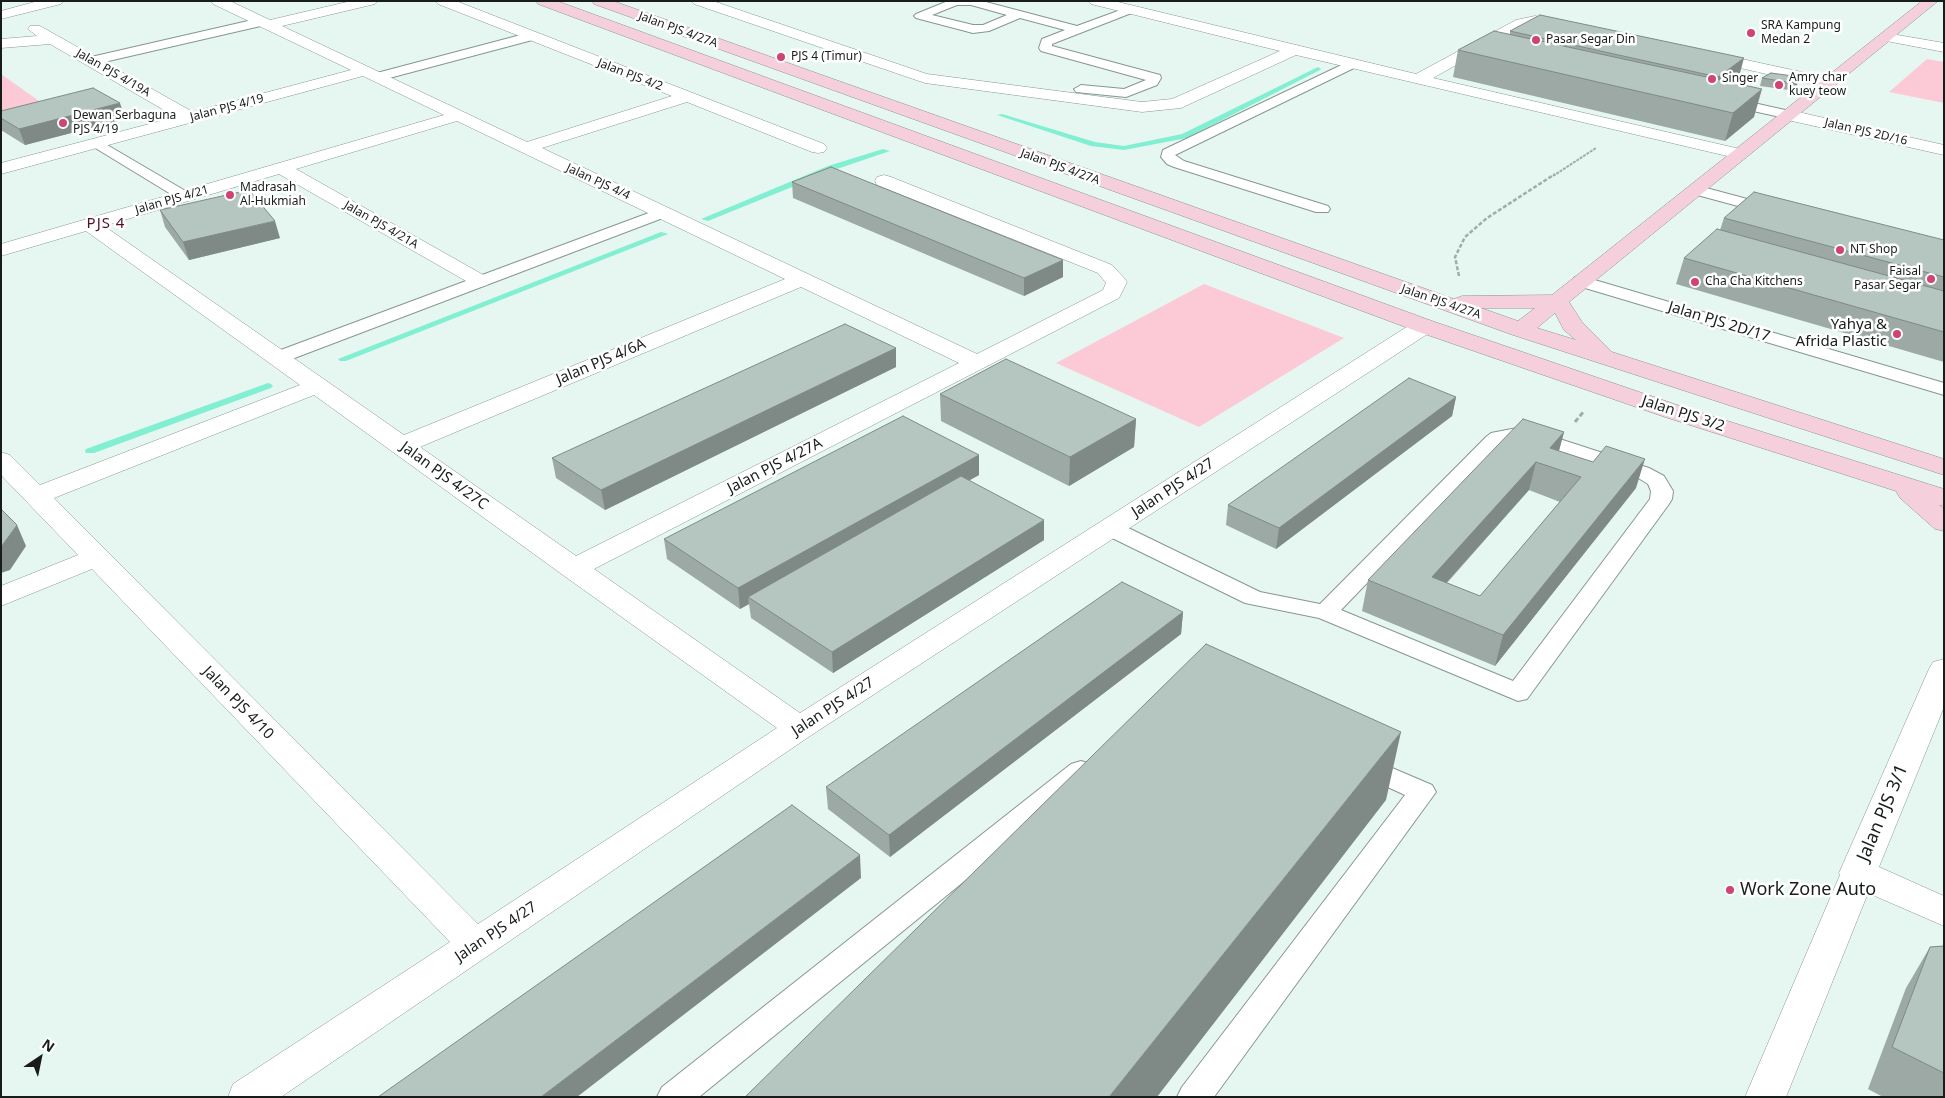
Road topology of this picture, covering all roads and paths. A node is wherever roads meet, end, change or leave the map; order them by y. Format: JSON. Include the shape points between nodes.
{"nodes":[{"id":1,"x":56,"y":1,"type":"edge"},
{"id":2,"x":218,"y":1,"type":"edge"},
{"id":3,"x":370,"y":1,"type":"edge"},
{"id":4,"x":443,"y":1,"type":"edge"},
{"id":5,"x":543,"y":1,"type":"edge"},
{"id":6,"x":599,"y":1,"type":"edge"},
{"id":7,"x":698,"y":1,"type":"edge"},
{"id":8,"x":1096,"y":1,"type":"edge"},
{"id":9,"x":1930,"y":1,"type":"edge"},
{"id":10,"x":746,"y":3,"type":"dead end"},
{"id":11,"x":724,"y":10,"type":"junction"},
{"id":12,"x":1130,"y":10,"type":"junction"},
{"id":13,"x":1019,"y":14,"type":"junction"},
{"id":14,"x":1,"y":15,"type":"edge"},
{"id":15,"x":264,"y":23,"type":"junction"},
{"id":16,"x":35,"y":29,"type":"dead end"},
{"id":17,"x":1077,"y":30,"type":"junction"},
{"id":18,"x":1583,"y":30,"type":"edge"},
{"id":19,"x":532,"y":36,"type":"junction"},
{"id":20,"x":1886,"y":37,"type":"junction"},
{"id":21,"x":53,"y":39,"type":"junction"},
{"id":22,"x":1,"y":44,"type":"edge"},
{"id":23,"x":1480,"y":44,"type":"junction"},
{"id":24,"x":1500,"y":48,"type":"edge"},
{"id":25,"x":1944,"y":48,"type":"edge"},
{"id":26,"x":1294,"y":50,"type":"junction"},
{"id":27,"x":1687,"y":52,"type":"edge"},
{"id":28,"x":91,"y":60,"type":"junction"},
{"id":29,"x":1352,"y":64,"type":"junction"},
{"id":30,"x":792,"y":71,"type":"junction"},
{"id":31,"x":372,"y":74,"type":"junction"},
{"id":32,"x":1419,"y":79,"type":"junction"},
{"id":33,"x":761,"y":82,"type":"junction"},
{"id":34,"x":1829,"y":83,"type":"junction"},
{"id":35,"x":1082,"y":89,"type":"dead end"},
{"id":36,"x":687,"y":97,"type":"junction"},
{"id":37,"x":1712,"y":97,"type":"edge"},
{"id":38,"x":867,"y":98,"type":"junction"},
{"id":39,"x":834,"y":109,"type":"junction"},
{"id":40,"x":1789,"y":115,"type":"junction"},
{"id":41,"x":458,"y":116,"type":"junction"},
{"id":42,"x":192,"y":118,"type":"junction"},
{"id":43,"x":1628,"y":127,"type":"junction"},
{"id":44,"x":98,"y":143,"type":"junction"},
{"id":45,"x":525,"y":148,"type":"junction"},
{"id":46,"x":818,"y":148,"type":"dead end"},
{"id":47,"x":1944,"y":150,"type":"edge"},
{"id":48,"x":1740,"y":154,"type":"junction"},
{"id":49,"x":281,"y":168,"type":"junction"},
{"id":50,"x":1,"y":169,"type":"edge"},
{"id":51,"x":884,"y":181,"type":"dead end"},
{"id":52,"x":1695,"y":190,"type":"junction"},
{"id":53,"x":184,"y":196,"type":"junction"},
{"id":54,"x":1322,"y":208,"type":"dead end"},
{"id":55,"x":662,"y":213,"type":"junction"},
{"id":56,"x":1790,"y":214,"type":"edge"},
{"id":57,"x":89,"y":224,"type":"junction"},
{"id":58,"x":1,"y":250,"type":"edge"},
{"id":59,"x":800,"y":280,"type":"junction"},
{"id":60,"x":480,"y":281,"type":"junction"},
{"id":61,"x":1581,"y":281,"type":"junction"},
{"id":62,"x":1433,"y":300,"type":"junction"},
{"id":63,"x":1556,"y":301,"type":"junction"},
{"id":64,"x":1464,"y":302,"type":"junction"},
{"id":65,"x":1424,"y":326,"type":"junction"},
{"id":66,"x":1521,"y":330,"type":"junction"},
{"id":67,"x":277,"y":358,"type":"junction"},
{"id":68,"x":1610,"y":359,"type":"junction"},
{"id":69,"x":978,"y":363,"type":"junction"},
{"id":70,"x":317,"y":386,"type":"junction"},
{"id":71,"x":1603,"y":387,"type":"junction"},
{"id":72,"x":1944,"y":389,"type":"edge"},
{"id":73,"x":1557,"y":444,"type":"junction"},
{"id":74,"x":402,"y":445,"type":"junction"},
{"id":75,"x":1,"y":460,"type":"edge"},
{"id":76,"x":1944,"y":467,"type":"edge"},
{"id":77,"x":1899,"y":484,"type":"junction"},
{"id":78,"x":36,"y":496,"type":"junction"},
{"id":79,"x":1944,"y":498,"type":"edge"},
{"id":80,"x":1944,"y":522,"type":"edge"},
{"id":81,"x":1110,"y":528,"type":"junction"},
{"id":82,"x":96,"y":558,"type":"junction"},
{"id":83,"x":572,"y":569,"type":"junction"},
{"id":84,"x":1,"y":597,"type":"edge"},
{"id":85,"x":1325,"y":612,"type":"junction"},
{"id":86,"x":1944,"y":669,"type":"edge"},
{"id":87,"x":800,"y":728,"type":"junction"},
{"id":88,"x":1342,"y":754,"type":"edge"},
{"id":89,"x":1098,"y":757,"type":"edge"},
{"id":90,"x":1857,"y":873,"type":"junction"},
{"id":91,"x":1944,"y":912,"type":"edge"},
{"id":92,"x":476,"y":945,"type":"junction"},
{"id":93,"x":1769,"y":1095,"type":"edge"},
{"id":94,"x":248,"y":1097,"type":"edge"},
{"id":95,"x":674,"y":1097,"type":"edge"},
{"id":96,"x":1194,"y":1097,"type":"edge"}],
"edges":[{"from":1,"to":14,"type":"street"},
{"from":2,"to":15,"type":"street","name":"Jalan PJS 4/4"},
{"from":3,"to":15,"type":"street"},
{"from":4,"to":19,"type":"street","name":"Jalan PJS 4/2"},
{"from":5,"to":33,"type":"main road","name":"Jalan PJS 4/27A"},
{"from":6,"to":30,"type":"main road","name":"Jalan PJS 4/27A"},
{"from":7,"to":11,"type":"street"},
{"from":8,"to":12,"type":"street"},
{"from":9,"to":20,"type":"main road"},
{"from":10,"to":11,"type":"street"},
{"from":11,"to":26,"type":"street","via":[[925,78],[1142,106],[1175,104]]},
{"from":12,"to":17,"type":"lane"},
{"from":12,"to":26,"type":"street"},
{"from":13,"to":13,"type":"lane","via":[[985,28],[973,29],[920,16],[956,2],[971,2]]},
{"from":13,"to":17,"type":"lane"},
{"from":15,"to":28,"type":"lane"},
{"from":15,"to":31,"type":"street","name":"Jalan PJS 4/4"},
{"from":16,"to":21,"type":"street","name":"Jalan PJS 4/19A"},
{"from":17,"to":35,"type":"lane","via":[[1046,42],[1045,48],[1155,78],[1126,92]]},
{"from":18,"to":23,"type":"street","via":[[1535,20],[1521,23]]},
{"from":19,"to":31,"type":"lane"},
{"from":19,"to":36,"type":"street","name":"Jalan PJS 4/2"},
{"from":20,"to":25,"type":"street"},
{"from":20,"to":34,"type":"main road"},
{"from":21,"to":22,"type":"street"},
{"from":21,"to":28,"type":"street","name":"Jalan PJS 4/19A"},
{"from":23,"to":24,"type":"lane"},
{"from":23,"to":32,"type":"street"},
{"from":26,"to":29,"type":"street"},
{"from":27,"to":34,"type":"street"},
{"from":28,"to":42,"type":"street","name":"Jalan PJS 4/19A"},
{"from":29,"to":32,"type":"street"},
{"from":29,"to":54,"type":"lane","via":[[1168,153],[1168,157],[1179,164]]},
{"from":30,"to":33,"type":"main road","via":[[796,77],[791,81]]},
{"from":30,"to":38,"type":"main road","name":"Jalan PJS 4/27A"},
{"from":31,"to":41,"type":"street","name":"Jalan PJS 4/4"},
{"from":31,"to":42,"type":"street","name":"Jalan PJS 4/19"},
{"from":32,"to":43,"type":"street"},
{"from":33,"to":39,"type":"main road","name":"Jalan PJS 4/27A"},
{"from":34,"to":40,"type":"main road"},
{"from":36,"to":45,"type":"street"},
{"from":36,"to":46,"type":"street","name":"Jalan PJS 4/2"},
{"from":37,"to":40,"type":"lane"},
{"from":38,"to":39,"type":"main road","via":[[840,96],[833,102]]},
{"from":38,"to":62,"type":"main road","name":"Jalan PJS 4/27A"},
{"from":39,"to":65,"type":"main road","name":"Jalan PJS 4/27A"},
{"from":40,"to":47,"type":"street","name":"Jalan PJS 2D/16"},
{"from":40,"to":48,"type":"main road"},
{"from":41,"to":45,"type":"street","name":"Jalan PJS 4/4"},
{"from":41,"to":49,"type":"street","name":"Jalan PJS 4/21"},
{"from":42,"to":44,"type":"street","name":"Jalan PJS 4/19"},
{"from":43,"to":48,"type":"street"},
{"from":43,"to":64,"type":"path","via":[[1487,218],[1465,237],[1456,257]]},
{"from":44,"to":50,"type":"street","name":"Jalan PJS 4/19"},
{"from":44,"to":53,"type":"lane"},
{"from":45,"to":55,"type":"street","name":"Jalan PJS 4/4"},
{"from":48,"to":52,"type":"main road"},
{"from":49,"to":53,"type":"street","name":"Jalan PJS 4/21"},
{"from":49,"to":60,"type":"street","name":"Jalan PJS 4/21A"},
{"from":51,"to":69,"type":"street","name":"Jalan PJS 4/27A","via":[[1105,269],[1117,282],[1112,294]]},
{"from":52,"to":56,"type":"lane"},
{"from":52,"to":61,"type":"main road"},
{"from":53,"to":57,"type":"street","name":"Jalan PJS 4/21"},
{"from":55,"to":59,"type":"street","name":"Jalan PJS 4/4"},
{"from":55,"to":60,"type":"lane"},
{"from":57,"to":58,"type":"street","name":"Jalan PJS 4/21"},
{"from":57,"to":67,"type":"street","name":"Jalan PJS 4/27C"},
{"from":59,"to":69,"type":"street","name":"Jalan PJS 4/4"},
{"from":59,"to":74,"type":"street","name":"Jalan PJS 4/6A"},
{"from":60,"to":67,"type":"lane"},
{"from":61,"to":63,"type":"main road"},
{"from":61,"to":72,"type":"lane","name":"Jalan PJS 2D/17"},
{"from":62,"to":64,"type":"main road"},
{"from":62,"to":66,"type":"main road","name":"Jalan PJS 4/27A"},
{"from":63,"to":64,"type":"main road"},
{"from":63,"to":66,"type":"main road"},
{"from":63,"to":68,"type":"main road","via":[[1572,325]]},
{"from":65,"to":71,"type":"main road","name":"Jalan PJS 3/2"},
{"from":65,"to":81,"type":"street","name":"Jalan PJS 4/27"},
{"from":66,"to":68,"type":"main road","name":"Jalan PJS 3/2"},
{"from":67,"to":70,"type":"street","name":"Jalan PJS 4/27C"},
{"from":68,"to":76,"type":"main road","name":"Jalan PJS 3/2"},
{"from":69,"to":83,"type":"street","name":"Jalan PJS 4/27A"},
{"from":70,"to":74,"type":"street","name":"Jalan PJS 4/27C"},
{"from":70,"to":78,"type":"street"},
{"from":71,"to":73,"type":"path"},
{"from":71,"to":77,"type":"main road","name":"Jalan PJS 3/2"},
{"from":73,"to":85,"type":"lane","via":[[1528,435],[1498,437]]},
{"from":73,"to":85,"type":"lane","via":[[1642,472],[1661,485],[1661,499],[1518,693]]},
{"from":74,"to":83,"type":"street","name":"Jalan PJS 4/27C"},
{"from":75,"to":78,"type":"street","name":"Jalan PJS 4/10"},
{"from":77,"to":79,"type":"main road","name":"Jalan PJS 3/2"},
{"from":77,"to":80,"type":"main road"},
{"from":78,"to":82,"type":"street","name":"Jalan PJS 4/10"},
{"from":81,"to":85,"type":"lane","via":[[1254,598]]},
{"from":81,"to":87,"type":"street","name":"Jalan PJS 4/27"},
{"from":82,"to":84,"type":"street"},
{"from":82,"to":92,"type":"street","name":"Jalan PJS 4/10"},
{"from":83,"to":87,"type":"street","name":"Jalan PJS 4/27C"},
{"from":86,"to":90,"type":"street","name":"Jalan PJS 3/1"},
{"from":87,"to":92,"type":"street","name":"Jalan PJS 4/27"},
{"from":88,"to":96,"type":"lane","via":[[1422,792]]},
{"from":89,"to":95,"type":"lane"},
{"from":90,"to":91,"type":"street"},
{"from":90,"to":93,"type":"street","name":"Jalan PJS 3/1"},
{"from":92,"to":94,"type":"street","name":"Jalan PJS 4/27"}]}
